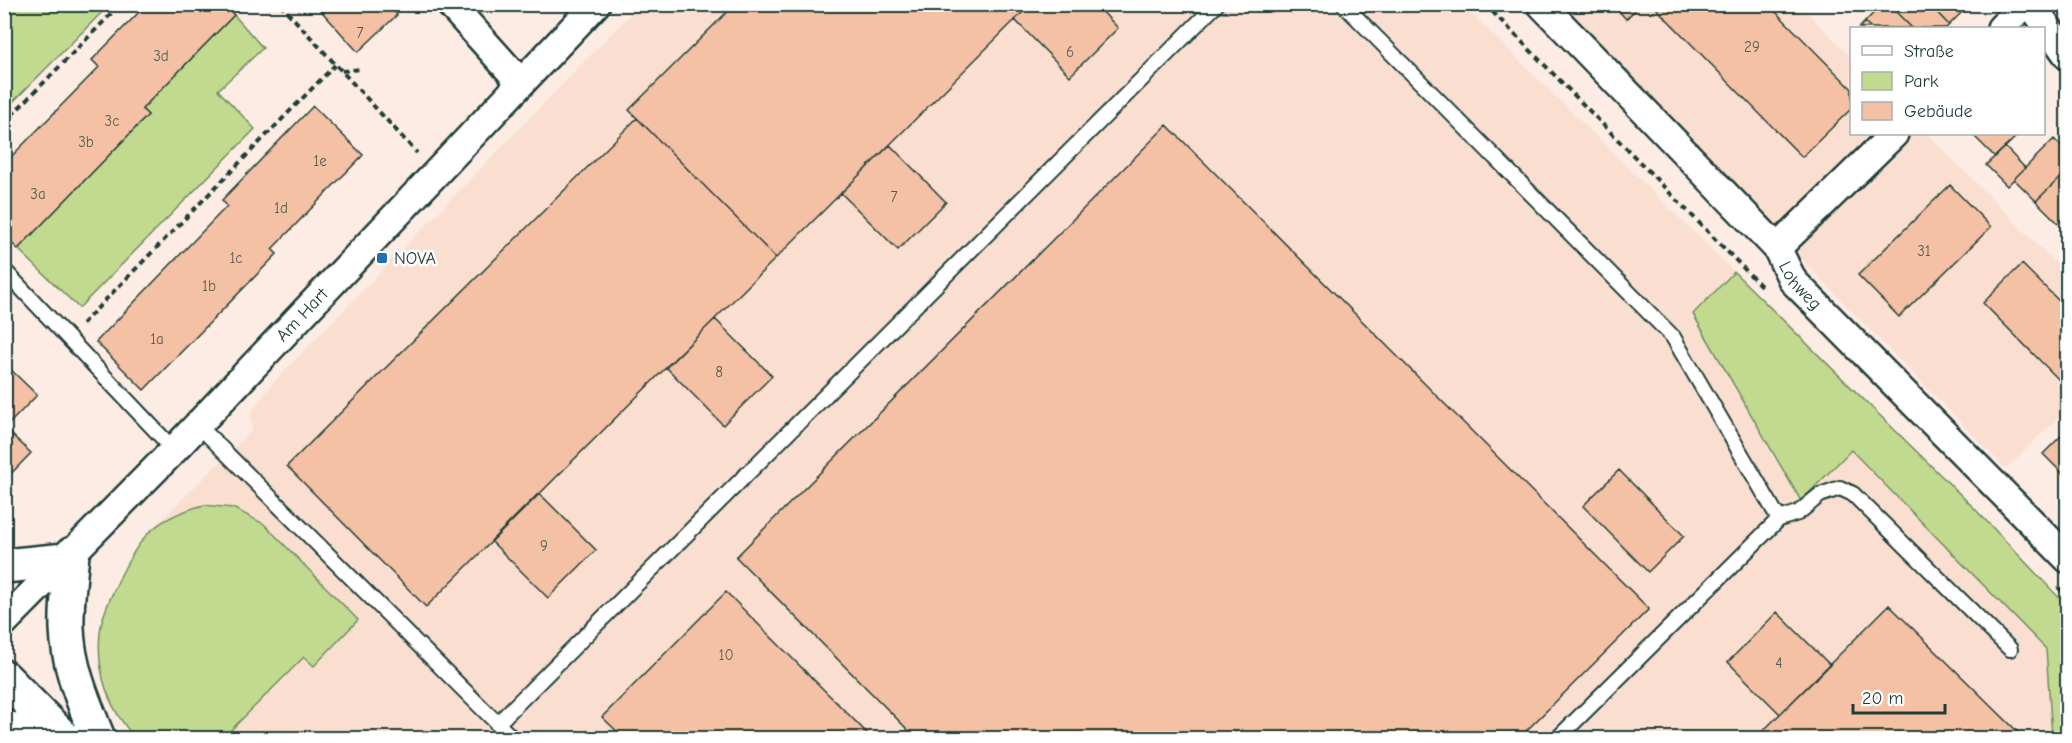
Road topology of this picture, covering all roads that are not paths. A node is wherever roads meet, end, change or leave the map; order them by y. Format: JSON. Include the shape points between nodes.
{"nodes":[{"id":1,"x":450,"y":4,"type":"edge"},
{"id":2,"x":596,"y":4,"type":"edge"},
{"id":3,"x":1216,"y":4,"type":"edge"},
{"id":4,"x":1343,"y":4,"type":"edge"},
{"id":5,"x":1541,"y":4,"type":"edge"},
{"id":6,"x":2025,"y":4,"type":"edge"},
{"id":7,"x":2031,"y":4,"type":"edge"},
{"id":8,"x":2002,"y":27,"type":"edge"},
{"id":9,"x":2066,"y":52,"type":"edge"},
{"id":10,"x":521,"y":83,"type":"junction"},
{"id":11,"x":1893,"y":135,"type":"edge"},
{"id":12,"x":1778,"y":248,"type":"junction"},
{"id":13,"x":4,"y":270,"type":"edge"},
{"id":14,"x":197,"y":424,"type":"junction"},
{"id":15,"x":174,"y":450,"type":"junction"},
{"id":16,"x":1779,"y":519,"type":"junction"},
{"id":17,"x":69,"y":557,"type":"junction"},
{"id":18,"x":2067,"y":559,"type":"edge"},
{"id":19,"x":4,"y":566,"type":"edge"},
{"id":20,"x":4,"y":622,"type":"edge"},
{"id":21,"x":2010,"y":650,"type":"dead end"},
{"id":22,"x":4,"y":677,"type":"edge"},
{"id":23,"x":497,"y":724,"type":"junction"},
{"id":24,"x":4,"y":729,"type":"edge"},
{"id":25,"x":62,"y":736,"type":"edge"},
{"id":26,"x":98,"y":738,"type":"edge"},
{"id":27,"x":512,"y":738,"type":"edge"},
{"id":28,"x":1558,"y":738,"type":"edge"}],
"edges":[{"from":1,"to":10,"type":"street"},
{"from":2,"to":10,"type":"street","name":"Am Hart"},
{"from":3,"to":23,"type":"lane"},
{"from":4,"to":16,"type":"lane","via":[[1673,337]]},
{"from":5,"to":12,"type":"street","name":"Lohweg"},
{"from":6,"to":8,"type":"street"},
{"from":7,"to":9,"type":"street"},
{"from":10,"to":14,"type":"street","name":"Am Hart"},
{"from":11,"to":12,"type":"street"},
{"from":12,"to":18,"type":"street","name":"Lohweg","via":[[1800,289]]},
{"from":13,"to":15,"type":"lane"},
{"from":14,"to":15,"type":"street","name":"Am Hart"},
{"from":14,"to":23,"type":"lane"},
{"from":15,"to":17,"type":"street","name":"Am Hart"},
{"from":16,"to":21,"type":"lane","via":[[1798,513],[1820,495],[1840,488],[1853,494]]},
{"from":16,"to":28,"type":"lane"},
{"from":17,"to":19,"type":"main road"},
{"from":17,"to":20,"type":"street","name":"Am Hart"},
{"from":17,"to":26,"type":"main road","via":[[67,628],[71,661]]},
{"from":22,"to":25,"type":"main road"},
{"from":23,"to":27,"type":"lane"},
{"from":24,"to":25,"type":"main road"}]}
